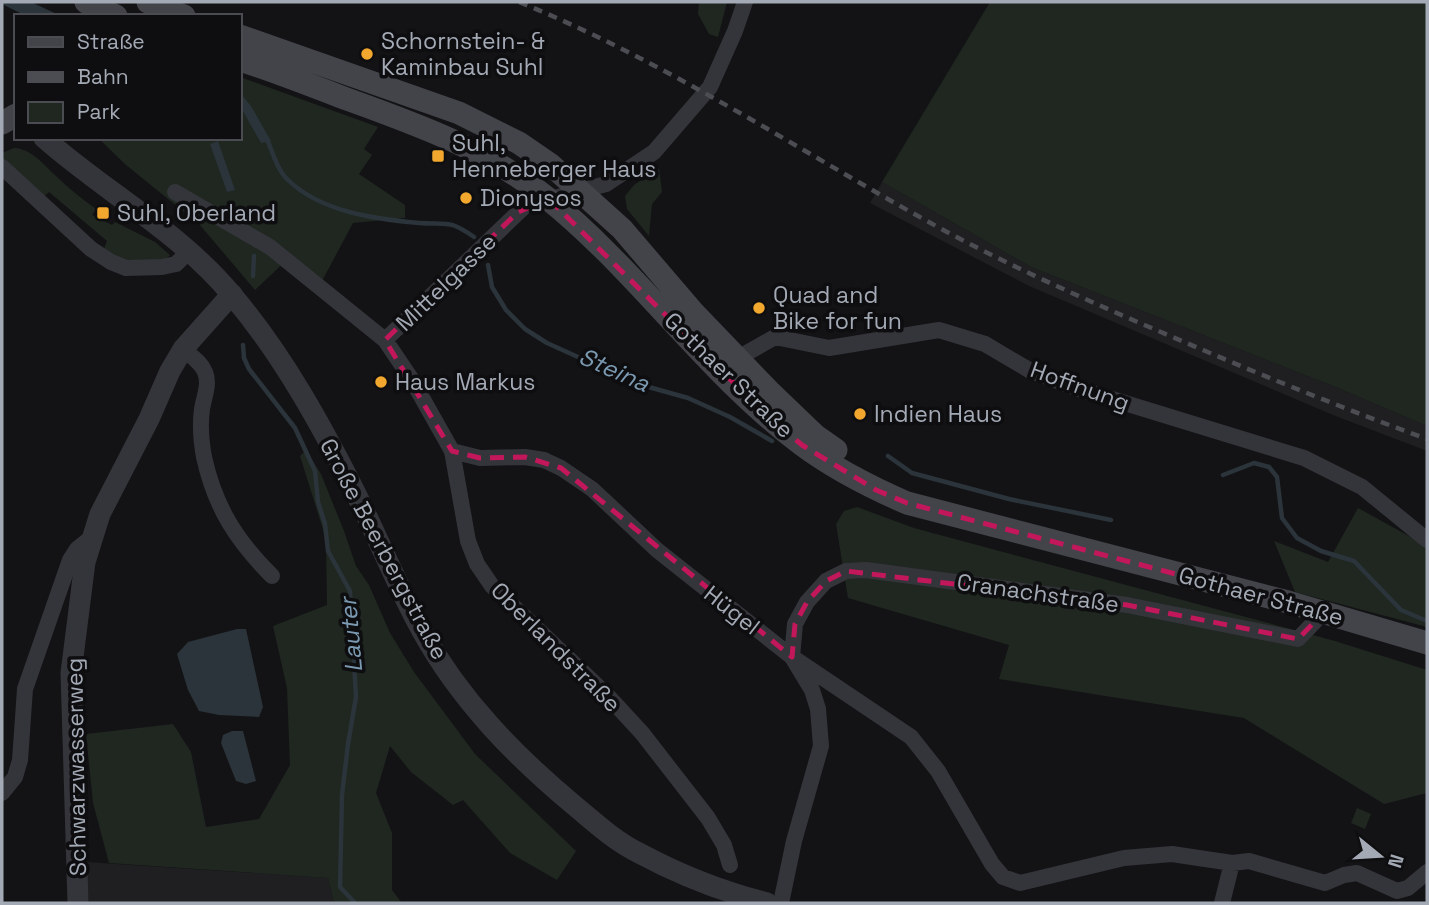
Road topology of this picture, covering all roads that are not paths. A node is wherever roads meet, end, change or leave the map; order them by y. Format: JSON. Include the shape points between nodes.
{"nodes":[{"id":1,"x":86,"y":2,"type":"edge"},
{"id":2,"x":148,"y":2,"type":"edge"},
{"id":3,"x":744,"y":2,"type":"edge"},
{"id":4,"x":113,"y":14,"type":"edge"},
{"id":5,"x":179,"y":14,"type":"edge"},
{"id":6,"x":242,"y":37,"type":"edge"},
{"id":7,"x":242,"y":61,"type":"edge"},
{"id":8,"x":46,"y":140,"type":"edge"},
{"id":9,"x":2,"y":167,"type":"edge"},
{"id":10,"x":175,"y":192,"type":"dead end"},
{"id":11,"x":583,"y":192,"type":"junction"},
{"id":12,"x":549,"y":199,"type":"junction"},
{"id":13,"x":189,"y":251,"type":"junction"},
{"id":14,"x":232,"y":294,"type":"junction"},
{"id":15,"x":385,"y":340,"type":"junction"},
{"id":16,"x":183,"y":349,"type":"junction"},
{"id":17,"x":728,"y":364,"type":"junction"},
{"id":18,"x":452,"y":451,"type":"junction"},
{"id":19,"x":92,"y":537,"type":"junction"},
{"id":20,"x":1427,"y":540,"type":"edge"},
{"id":21,"x":272,"y":576,"type":"dead end"},
{"id":22,"x":1323,"y":613,"type":"junction"},
{"id":23,"x":1427,"y":643,"type":"edge"},
{"id":24,"x":792,"y":657,"type":"junction"},
{"id":25,"x":2,"y":793,"type":"edge"},
{"id":26,"x":1232,"y":863,"type":"junction"},
{"id":27,"x":730,"y":865,"type":"dead end"},
{"id":28,"x":1427,"y":872,"type":"edge"},
{"id":29,"x":78,"y":903,"type":"edge"},
{"id":30,"x":767,"y":903,"type":"edge"},
{"id":31,"x":781,"y":903,"type":"edge"},
{"id":32,"x":1222,"y":903,"type":"edge"}],
"edges":[{"from":1,"to":4,"type":"main road"},
{"from":2,"to":5,"type":"main road"},
{"from":3,"to":11,"type":"street","name":"Mittelgasse","via":[[710,87],[674,131],[628,172]]},
{"from":6,"to":11,"type":"main road","via":[[459,113],[519,143]]},
{"from":7,"to":12,"type":"main road","name":"Gothaer Straße","via":[[457,142],[506,168]]},
{"from":8,"to":13,"type":"street","name":"Große Beerbergstraße"},
{"from":9,"to":13,"type":"street","via":[[111,262],[126,268],[162,267],[176,264]]},
{"from":10,"to":15,"type":"street","name":"Oberlandstraße","via":[[270,247]]},
{"from":11,"to":12,"type":"street","name":"Mittelgasse"},
{"from":11,"to":17,"type":"main road","via":[[622,229]]},
{"from":12,"to":15,"type":"street","name":"Mittelgasse","via":[[518,212]]},
{"from":12,"to":17,"type":"main road","name":"Gothaer Straße"},
{"from":13,"to":14,"type":"street","name":"Große Beerbergstraße"},
{"from":14,"to":16,"type":"street","name":"Schwarzwasserweg"},
{"from":14,"to":30,"type":"street","name":"Große Beerbergstraße","via":[[303,398],[357,496],[422,632],[497,735],[604,831],[639,854],[710,886]]},
{"from":15,"to":18,"type":"street","name":"Oberlandstraße"},
{"from":16,"to":19,"type":"street","name":"Schwarzwasserweg"},
{"from":16,"to":21,"type":"street","via":[[206,374],[201,428],[204,456],[220,505],[228,524]]},
{"from":17,"to":20,"type":"street","name":"Hoffnung","via":[[775,337],[829,348],[939,330],[985,344],[1029,370],[1076,388],[1304,458],[1362,487]]},
{"from":17,"to":22,"type":"main road","name":"Gothaer Straße","via":[[816,436],[928,507]]},
{"from":18,"to":24,"type":"street","name":"Hügel","via":[[480,458],[525,457],[561,468]]},
{"from":18,"to":27,"type":"street","name":"Oberlandstraße","via":[[468,541],[484,575],[642,733],[708,818]]},
{"from":19,"to":25,"type":"street","via":[[70,560],[25,689],[20,760],[15,777]]},
{"from":19,"to":29,"type":"street","name":"Schwarzwasserweg","via":[[71,673]]},
{"from":22,"to":23,"type":"main road","name":"Gothaer Straße"},
{"from":22,"to":24,"type":"street","name":"Cranachstraße","via":[[1298,639],[1127,605],[846,571],[826,581],[807,602],[795,624]]},
{"from":24,"to":26,"type":"street","via":[[911,737],[938,771],[1003,877],[1030,882],[1144,855],[1194,856]]},
{"from":24,"to":31,"type":"street","name":"Hügel","via":[[815,699],[821,746]]},
{"from":26,"to":28,"type":"street","via":[[1249,861],[1325,883],[1357,873],[1397,891]]},
{"from":26,"to":32,"type":"street"}]}
